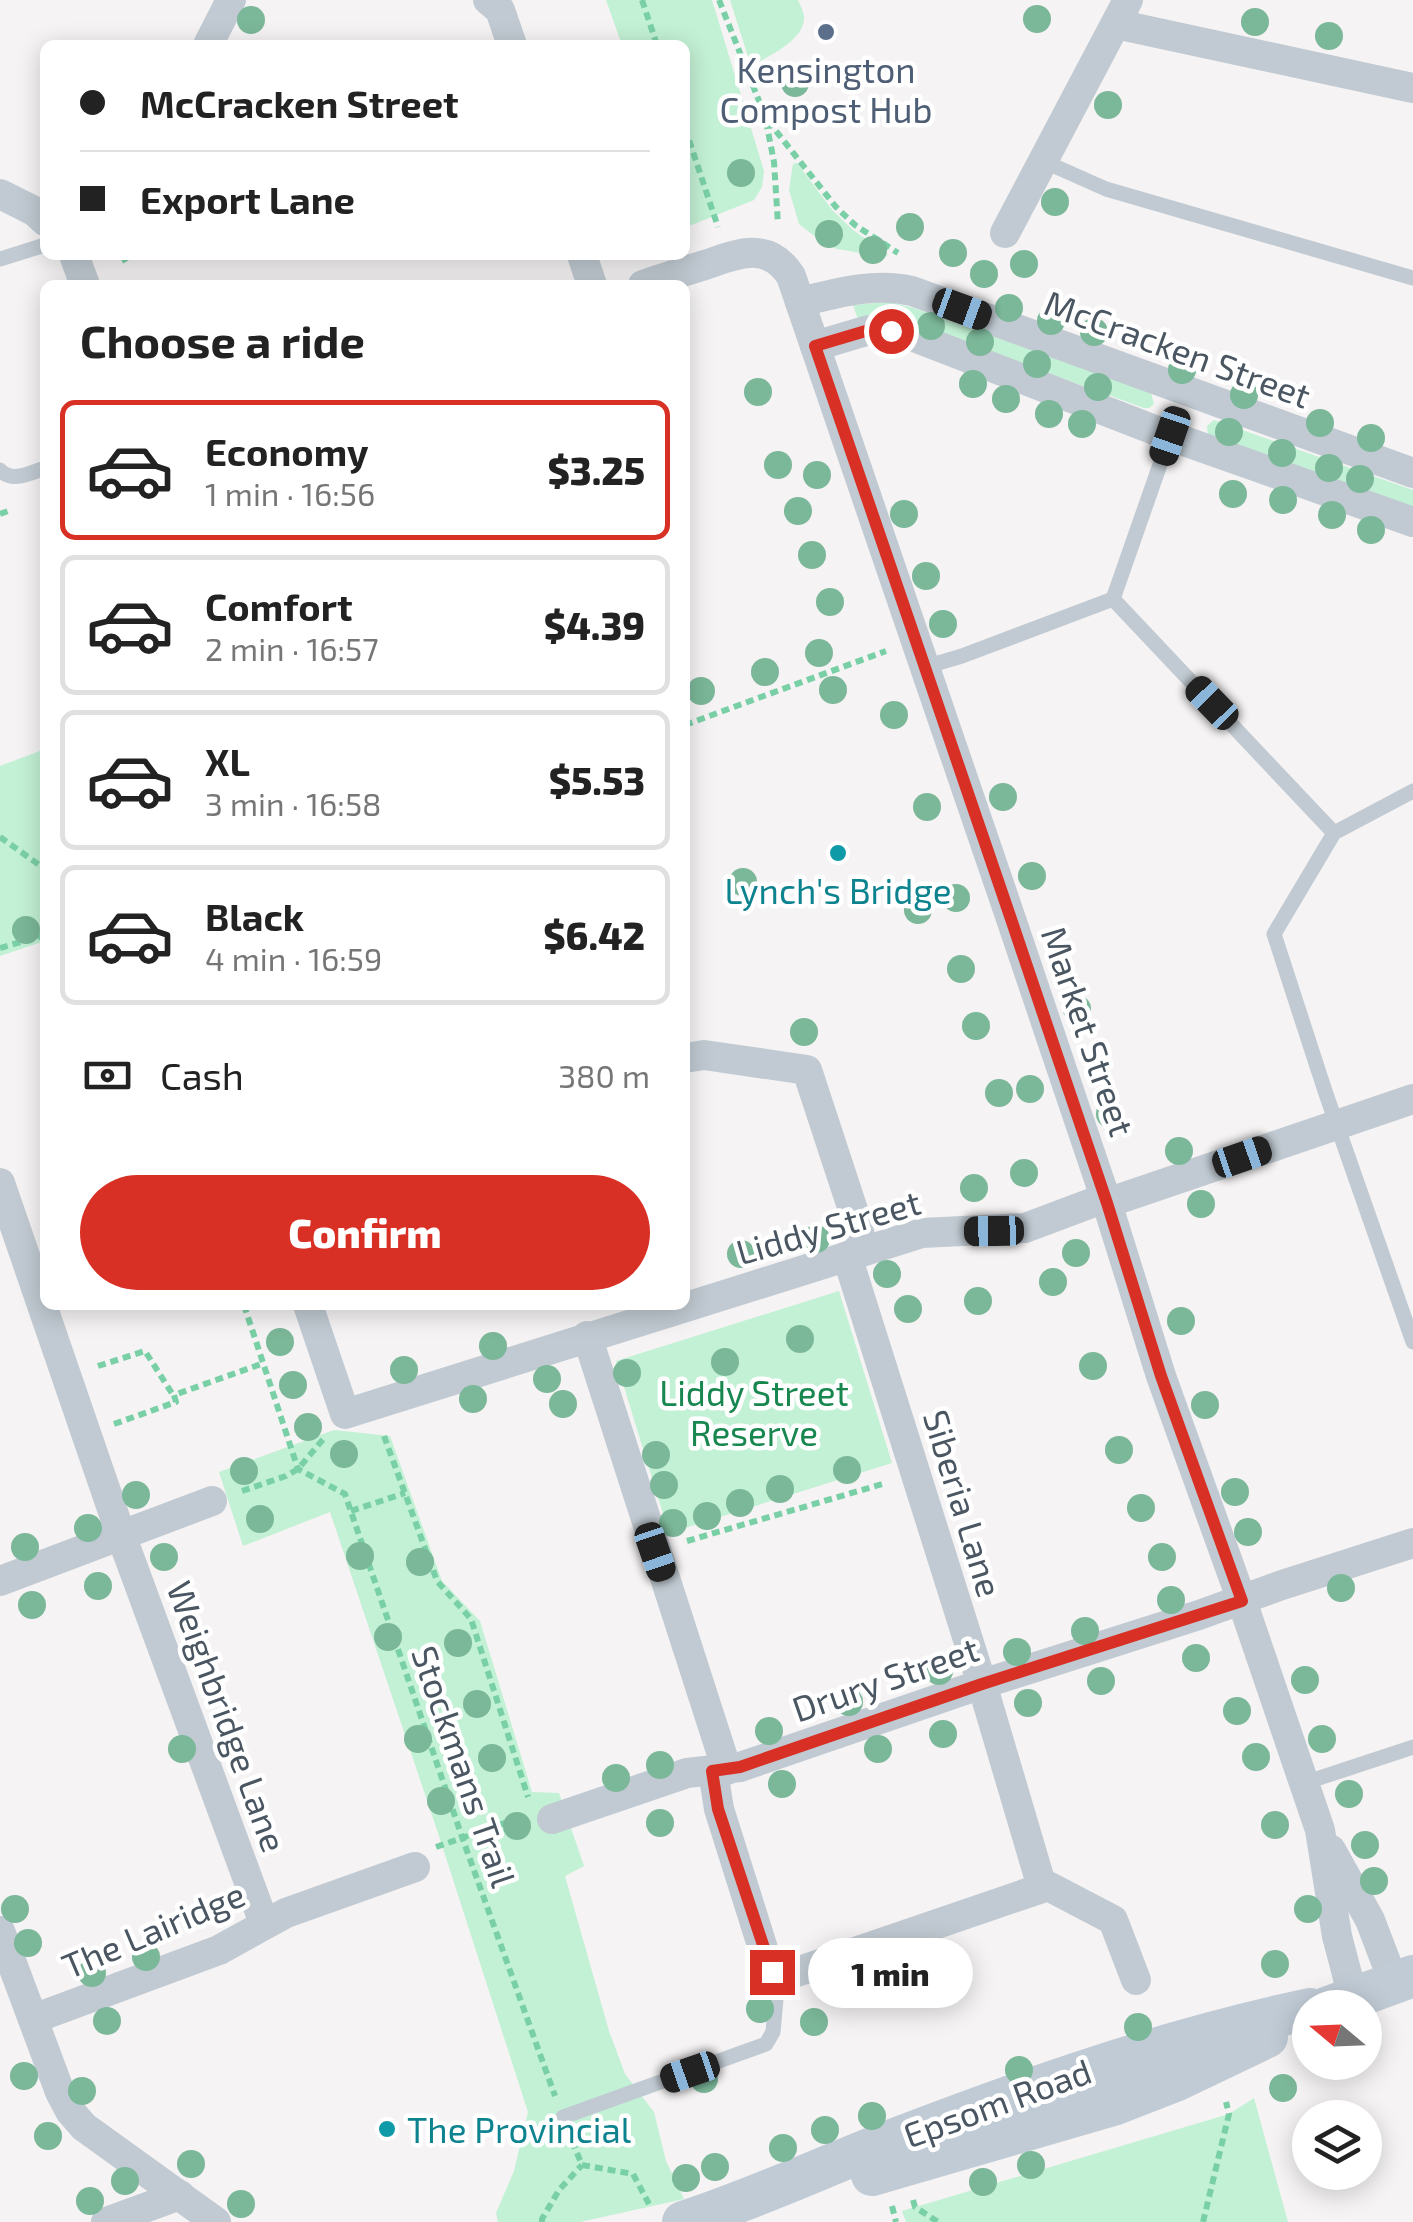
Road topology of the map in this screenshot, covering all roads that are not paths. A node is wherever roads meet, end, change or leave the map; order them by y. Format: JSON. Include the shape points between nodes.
{"nodes":[{"id":1,"x":231,"y":0,"type":"edge"},
{"id":2,"x":488,"y":0,"type":"edge"},
{"id":3,"x":1122,"y":12,"type":"edge"},
{"id":4,"x":211,"y":40,"type":"edge"},
{"id":5,"x":510,"y":40,"type":"edge"},
{"id":6,"x":1413,"y":88,"type":"edge"},
{"id":7,"x":1044,"y":161,"type":"junction"},
{"id":8,"x":0,"y":194,"type":"edge"},
{"id":9,"x":40,"y":216,"type":"edge"},
{"id":10,"x":1005,"y":234,"type":"dead end"},
{"id":11,"x":40,"y":246,"type":"edge"},
{"id":12,"x":0,"y":259,"type":"edge"},
{"id":13,"x":1413,"y":278,"type":"edge"},
{"id":14,"x":658,"y":280,"type":"edge"},
{"id":15,"x":800,"y":302,"type":"junction"},
{"id":16,"x":815,"y":346,"type":"junction"},
{"id":17,"x":1186,"y":392,"type":"junction"},
{"id":18,"x":1170,"y":436,"type":"junction"},
{"id":19,"x":40,"y":469,"type":"edge"},
{"id":20,"x":0,"y":470,"type":"edge"},
{"id":21,"x":1413,"y":474,"type":"edge"},
{"id":22,"x":1413,"y":522,"type":"edge"},
{"id":23,"x":1114,"y":599,"type":"junction"},
{"id":24,"x":920,"y":653,"type":"junction"},
{"id":25,"x":1413,"y":791,"type":"edge"},
{"id":26,"x":1334,"y":833,"type":"junction"},
{"id":27,"x":690,"y":1057,"type":"edge"},
{"id":28,"x":1413,"y":1099,"type":"edge"},
{"id":29,"x":1338,"y":1125,"type":"junction"},
{"id":30,"x":0,"y":1183,"type":"edge"},
{"id":31,"x":1106,"y":1200,"type":"junction"},
{"id":32,"x":856,"y":1254,"type":"junction"},
{"id":33,"x":40,"y":1301,"type":"edge"},
{"id":34,"x":690,"y":1305,"type":"edge"},
{"id":35,"x":43,"y":1310,"type":"edge"},
{"id":36,"x":310,"y":1310,"type":"edge"},
{"id":37,"x":672,"y":1310,"type":"edge"},
{"id":38,"x":587,"y":1336,"type":"junction"},
{"id":39,"x":1413,"y":1342,"type":"edge"},
{"id":40,"x":212,"y":1501,"type":"road end"},
{"id":41,"x":121,"y":1535,"type":"junction"},
{"id":42,"x":1413,"y":1543,"type":"edge"},
{"id":43,"x":0,"y":1581,"type":"edge"},
{"id":44,"x":1242,"y":1601,"type":"junction"},
{"id":45,"x":982,"y":1684,"type":"junction"},
{"id":46,"x":1413,"y":1747,"type":"edge"},
{"id":47,"x":720,"y":1770,"type":"junction"},
{"id":48,"x":1304,"y":1783,"type":"junction"},
{"id":49,"x":552,"y":1819,"type":"dead end"},
{"id":50,"x":1320,"y":1830,"type":"junction"},
{"id":51,"x":415,"y":1867,"type":"dead end"},
{"id":52,"x":1042,"y":1888,"type":"junction"},
{"id":53,"x":264,"y":1923,"type":"junction"},
{"id":54,"x":0,"y":1931,"type":"edge"},
{"id":55,"x":778,"y":1977,"type":"junction"},
{"id":56,"x":1136,"y":1980,"type":"dead end"},
{"id":57,"x":1404,"y":1980,"type":"edge"},
{"id":58,"x":1328,"y":1990,"type":"edge"},
{"id":59,"x":1375,"y":1990,"type":"edge"},
{"id":60,"x":33,"y":2019,"type":"junction"},
{"id":61,"x":1292,"y":2023,"type":"edge"},
{"id":62,"x":563,"y":2117,"type":"road end"},
{"id":63,"x":180,"y":2195,"type":"junction"},
{"id":64,"x":675,"y":2216,"type":"edge"},
{"id":65,"x":106,"y":2222,"type":"edge"},
{"id":66,"x":216,"y":2222,"type":"edge"}],
"edges":[{"from":1,"to":4,"type":"street"},
{"from":2,"to":5,"type":"street","via":[[500,10]]},
{"from":3,"to":6,"type":"street"},
{"from":3,"to":7,"type":"street"},
{"from":7,"to":10,"type":"street"},
{"from":7,"to":13,"type":"lane","via":[[1106,189]]},
{"from":8,"to":9,"type":"street"},
{"from":11,"to":12,"type":"lane"},
{"from":14,"to":15,"type":"street","name":"Market Street","via":[[758,252],[788,271]]},
{"from":15,"to":16,"type":"street","name":"Market Street"},
{"from":15,"to":17,"type":"street","name":"McCracken Street","via":[[901,289]]},
{"from":16,"to":18,"type":"street","via":[[869,330],[903,333]]},
{"from":16,"to":24,"type":"street","name":"Market Street"},
{"from":17,"to":18,"type":"street"},
{"from":17,"to":21,"type":"street","name":"McCracken Street"},
{"from":18,"to":22,"type":"street"},
{"from":18,"to":23,"type":"lane"},
{"from":19,"to":20,"type":"lane","via":[[12,477]]},
{"from":23,"to":24,"type":"lane","via":[[962,656]]},
{"from":23,"to":26,"type":"lane"},
{"from":24,"to":31,"type":"street","name":"Market Street"},
{"from":25,"to":26,"type":"lane"},
{"from":26,"to":29,"type":"lane","via":[[1274,934]]},
{"from":27,"to":32,"type":"street","name":"Siberia Lane","via":[[807,1070],[854,1210]]},
{"from":28,"to":29,"type":"street","name":"Liddy Street"},
{"from":29,"to":31,"type":"street","name":"Liddy Street"},
{"from":29,"to":39,"type":"lane"},
{"from":30,"to":33,"type":"street","name":"Weighbridge Lane"},
{"from":31,"to":32,"type":"street","name":"Liddy Street","via":[[1026,1228],[932,1232]]},
{"from":31,"to":44,"type":"street","name":"Market Street"},
{"from":32,"to":34,"type":"street","name":"Liddy Street"},
{"from":32,"to":45,"type":"street","name":"Siberia Lane"},
{"from":35,"to":41,"type":"street","name":"Weighbridge Lane"},
{"from":36,"to":38,"type":"street","name":"Liddy Street","via":[[359,1410]]},
{"from":37,"to":38,"type":"street","name":"Liddy Street"},
{"from":38,"to":47,"type":"street"},
{"from":40,"to":41,"type":"street"},
{"from":41,"to":43,"type":"street"},
{"from":41,"to":53,"type":"street","name":"Weighbridge Lane"},
{"from":42,"to":44,"type":"street","name":"Drury Street"},
{"from":44,"to":45,"type":"street","name":"Drury Street"},
{"from":44,"to":48,"type":"street","name":"Market Street"},
{"from":45,"to":47,"type":"street","name":"Drury Street"},
{"from":45,"to":52,"type":"street","name":"Siberia Lane"},
{"from":46,"to":48,"type":"lane"},
{"from":47,"to":49,"type":"street","name":"Drury Street","via":[[687,1773]]},
{"from":47,"to":55,"type":"street","via":[[718,1809],[768,1964]]},
{"from":48,"to":50,"type":"street","name":"Market Street"},
{"from":50,"to":57,"type":"street","name":"Market Street"},
{"from":50,"to":58,"type":"street","name":"Market Street","via":[[1337,1936]]},
{"from":51,"to":53,"type":"street","name":"The Lairidge"},
{"from":52,"to":55,"type":"street"},
{"from":52,"to":56,"type":"street","via":[[1051,1886],[1114,1920]]},
{"from":53,"to":60,"type":"street","name":"The Lairidge","via":[[219,1950]]},
{"from":54,"to":60,"type":"street"},
{"from":55,"to":62,"type":"lane","via":[[766,2044]]},
{"from":57,"to":59,"type":"street","name":"Epsom Road"},
{"from":60,"to":63,"type":"street","via":[[73,2116]]},
{"from":61,"to":64,"type":"street","name":"Epsom Road","via":[[1116,2104],[850,2181]]},
{"from":63,"to":65,"type":"street"},
{"from":63,"to":66,"type":"street"}]}
